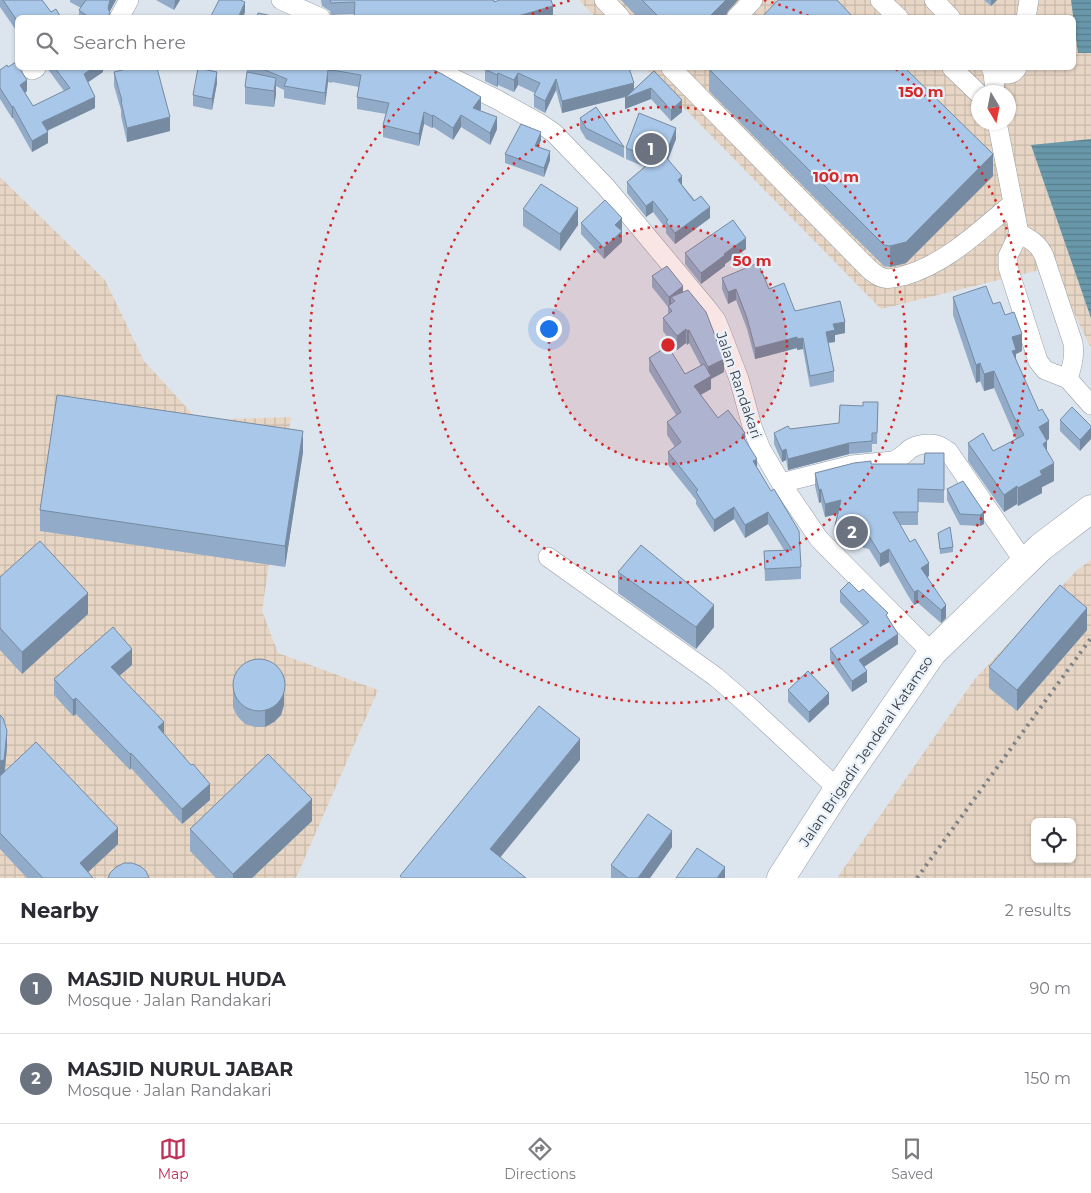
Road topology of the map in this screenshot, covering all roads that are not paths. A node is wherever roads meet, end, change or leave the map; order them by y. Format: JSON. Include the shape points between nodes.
{"nodes":[{"id":1,"x":129,"y":0,"type":"edge"},
{"id":2,"x":281,"y":0,"type":"edge"},
{"id":3,"x":604,"y":0,"type":"edge"},
{"id":4,"x":753,"y":0,"type":"edge"},
{"id":5,"x":880,"y":0,"type":"edge"},
{"id":6,"x":934,"y":0,"type":"edge"},
{"id":7,"x":1029,"y":0,"type":"edge"},
{"id":8,"x":121,"y":15,"type":"edge"},
{"id":9,"x":314,"y":15,"type":"edge"},
{"id":10,"x":618,"y":15,"type":"edge"},
{"id":11,"x":739,"y":15,"type":"edge"},
{"id":12,"x":896,"y":15,"type":"edge"},
{"id":13,"x":948,"y":15,"type":"edge"},
{"id":14,"x":1026,"y":15,"type":"edge"},
{"id":15,"x":436,"y":70,"type":"edge"},
{"id":16,"x":678,"y":70,"type":"edge"},
{"id":17,"x":954,"y":70,"type":"edge"},
{"id":18,"x":992,"y":70,"type":"edge"},
{"id":19,"x":1016,"y":70,"type":"edge"},
{"id":20,"x":994,"y":85,"type":"edge"},
{"id":21,"x":971,"y":86,"type":"edge"},
{"id":22,"x":999,"y":130,"type":"edge"},
{"id":23,"x":1013,"y":203,"type":"junction"},
{"id":24,"x":1018,"y":233,"type":"junction"},
{"id":25,"x":1068,"y":379,"type":"junction"},
{"id":26,"x":1091,"y":405,"type":"edge"},
{"id":27,"x":781,"y":484,"type":"junction"},
{"id":28,"x":1091,"y":509,"type":"edge"},
{"id":29,"x":548,"y":557,"type":"dead end"},
{"id":30,"x":1025,"y":563,"type":"junction"},
{"id":31,"x":932,"y":653,"type":"junction"},
{"id":32,"x":838,"y":789,"type":"junction"},
{"id":33,"x":781,"y":878,"type":"edge"}],
"edges":[{"from":1,"to":8,"type":"street"},
{"from":2,"to":9,"type":"street"},
{"from":3,"to":10,"type":"street"},
{"from":4,"to":11,"type":"street"},
{"from":5,"to":12,"type":"street"},
{"from":6,"to":13,"type":"street"},
{"from":7,"to":14,"type":"street"},
{"from":15,"to":27,"type":"street","name":"Jalan Randakari","via":[[496,99],[554,133],[606,187],[706,307],[721,332],[761,449]]},
{"from":16,"to":23,"type":"street","via":[[862,262],[883,278],[908,274],[941,259]]},
{"from":17,"to":21,"type":"street"},
{"from":18,"to":19,"type":"street","via":[[1011,74]]},
{"from":18,"to":20,"type":"street"},
{"from":22,"to":23,"type":"street"},
{"from":23,"to":24,"type":"street"},
{"from":24,"to":25,"type":"street","via":[[1033,241],[1044,256],[1074,352]]},
{"from":24,"to":25,"type":"street","via":[[1008,256],[1008,266],[1038,361],[1046,370]]},
{"from":25,"to":26,"type":"street"},
{"from":27,"to":30,"type":"street","via":[[852,465],[893,461],[911,448],[923,444],[937,445],[948,451]]},
{"from":27,"to":31,"type":"street","name":"Jalan Randakari","via":[[819,539]]},
{"from":28,"to":30,"type":"highway","name":"Jalan Brigadir Jenderal Katamso"},
{"from":29,"to":32,"type":"street","via":[[716,677]]},
{"from":30,"to":31,"type":"highway","name":"Jalan Brigadir Jenderal Katamso"},
{"from":31,"to":32,"type":"highway","name":"Jalan Brigadir Jenderal Katamso"},
{"from":32,"to":33,"type":"highway","name":"Jalan Brigadir Jenderal Katamso"}]}
